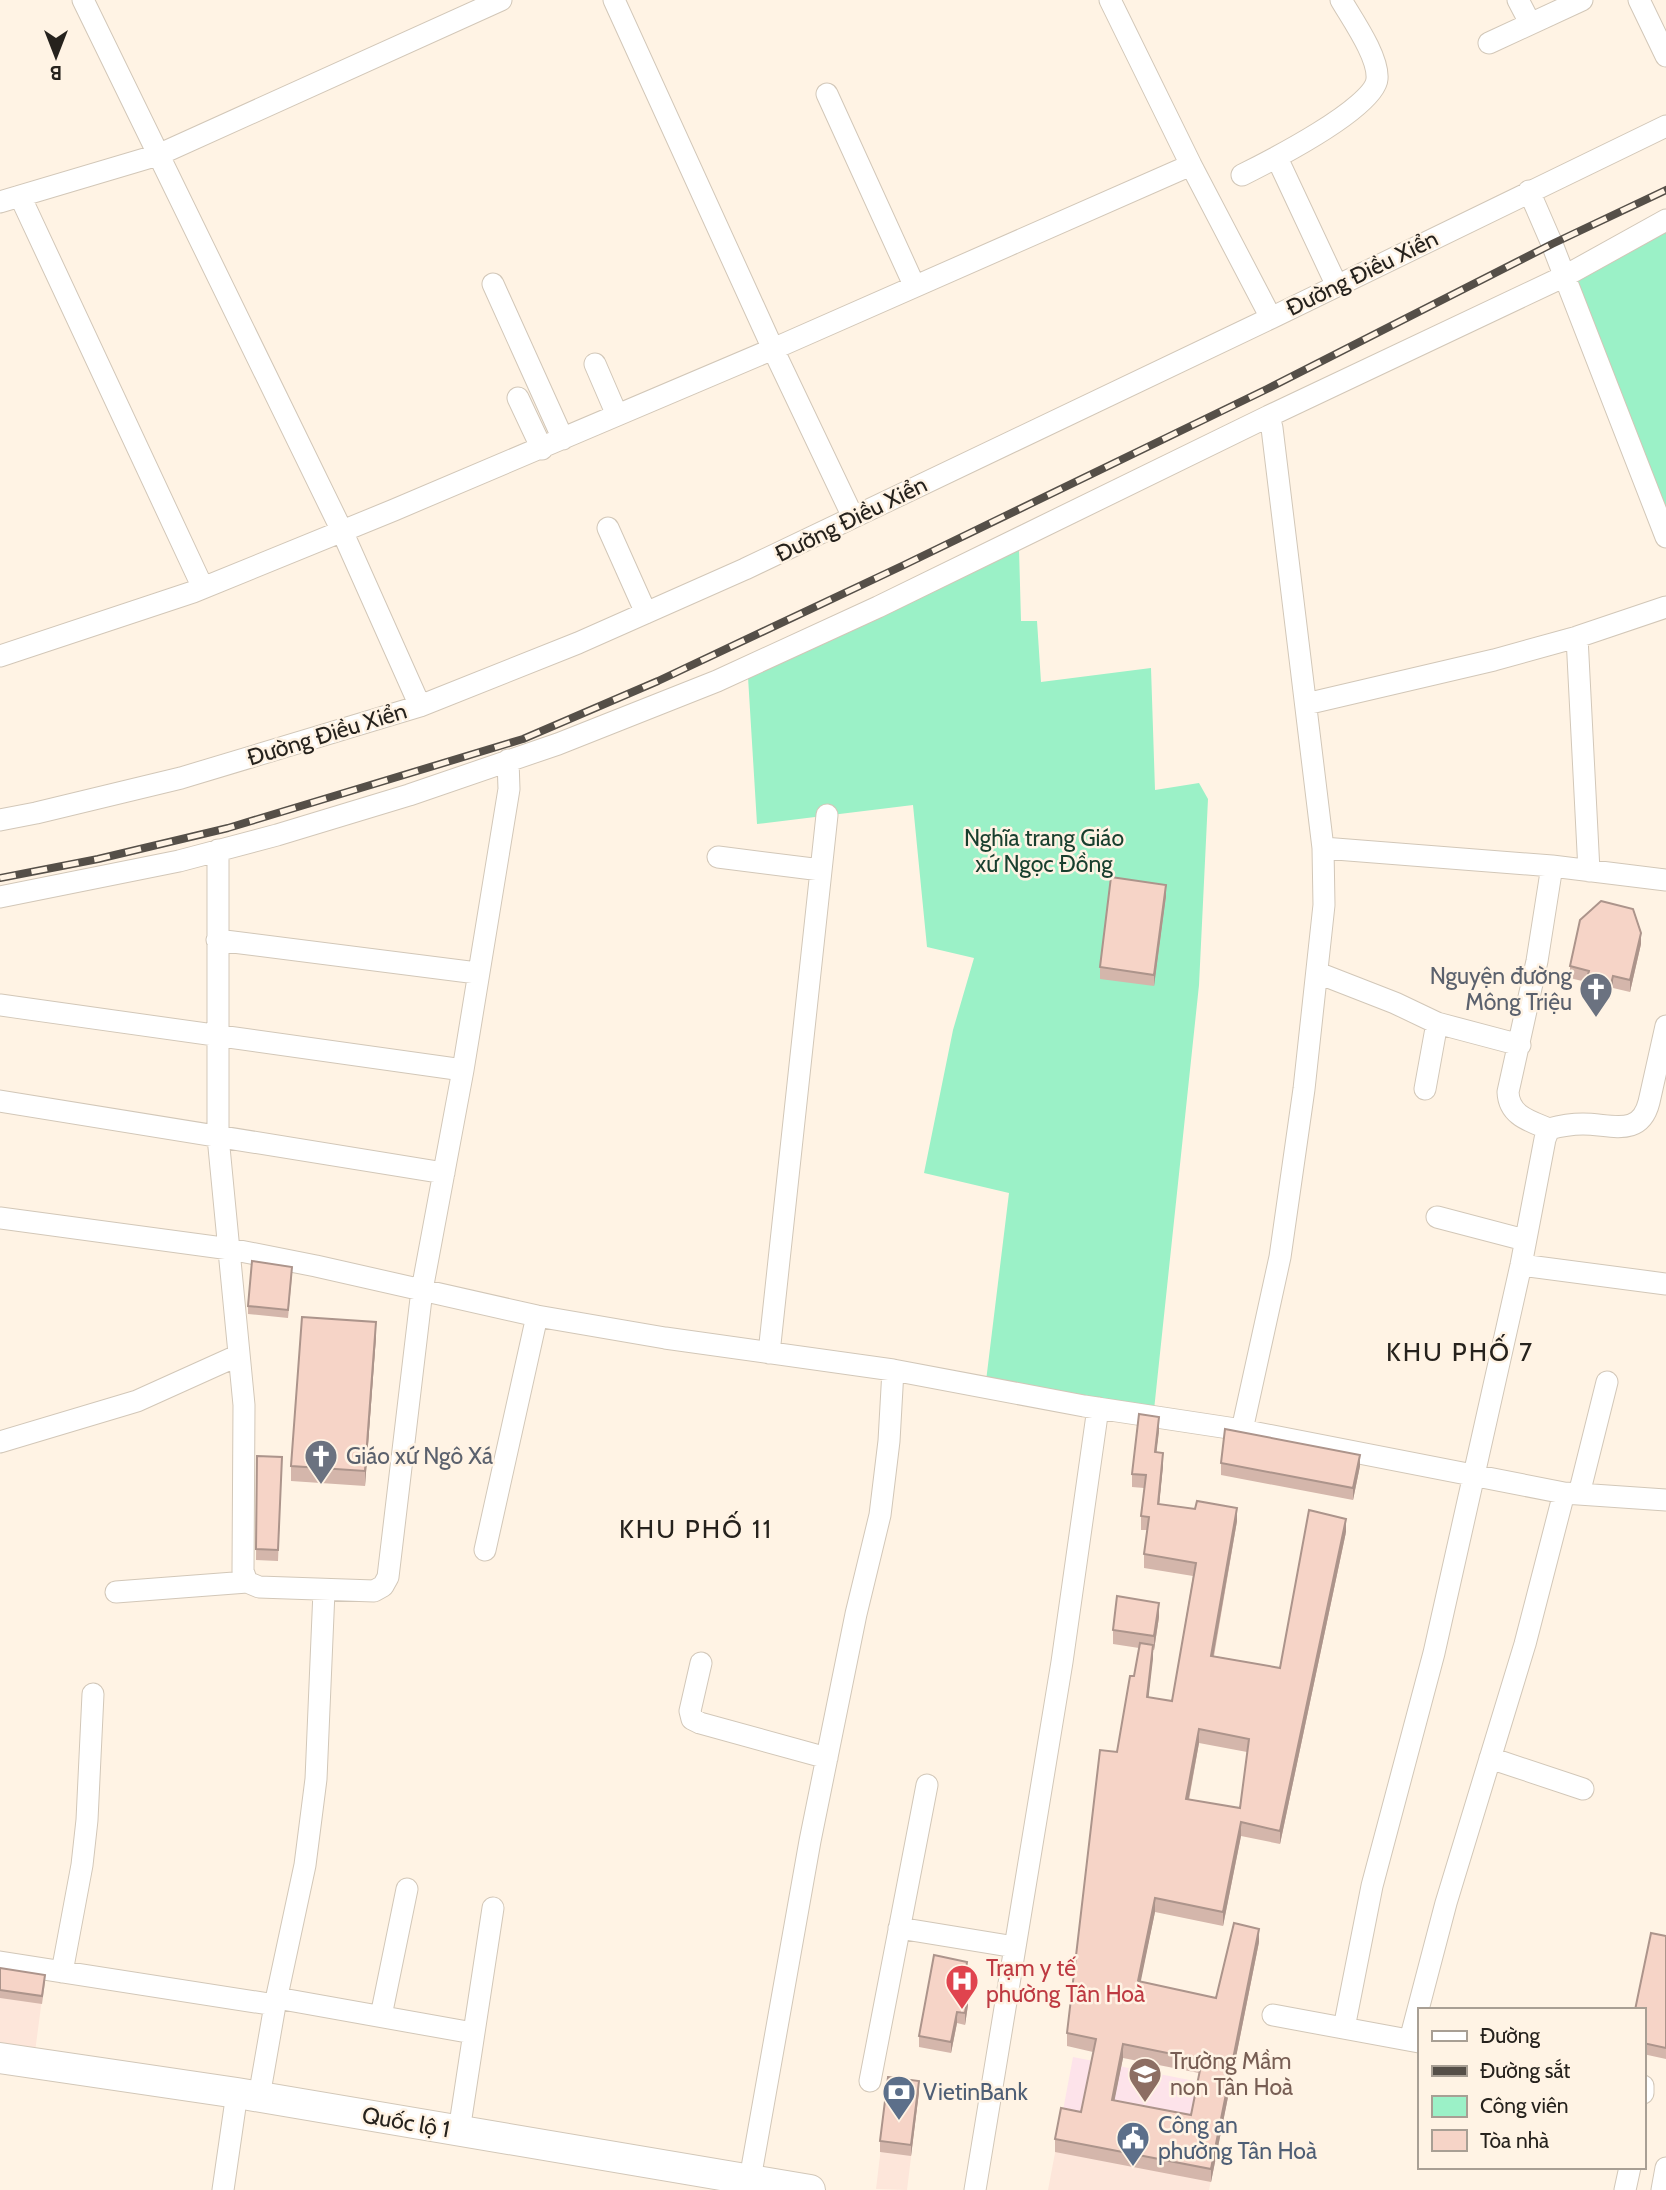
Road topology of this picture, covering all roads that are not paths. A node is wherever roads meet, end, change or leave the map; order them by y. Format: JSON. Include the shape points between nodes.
{"nodes":[{"id":1,"x":83,"y":0,"type":"edge"},
{"id":2,"x":501,"y":0,"type":"edge"},
{"id":3,"x":614,"y":0,"type":"edge"},
{"id":4,"x":1110,"y":0,"type":"edge"},
{"id":5,"x":1342,"y":0,"type":"edge"},
{"id":6,"x":1518,"y":0,"type":"edge"},
{"id":7,"x":1582,"y":0,"type":"edge"},
{"id":8,"x":1639,"y":0,"type":"edge"},
{"id":9,"x":1530,"y":23,"type":"junction"},
{"id":10,"x":1489,"y":43,"type":"dead end"},
{"id":11,"x":1666,"y":56,"type":"edge"},
{"id":12,"x":827,"y":94,"type":"dead end"},
{"id":13,"x":1666,"y":126,"type":"edge"},
{"id":14,"x":158,"y":155,"type":"junction"},
{"id":15,"x":1277,"y":158,"type":"junction"},
{"id":16,"x":1191,"y":165,"type":"junction"},
{"id":17,"x":1242,"y":175,"type":"dead end"},
{"id":18,"x":1529,"y":191,"type":"junction"},
{"id":19,"x":10,"y":199,"type":"edge"},
{"id":20,"x":1666,"y":220,"type":"edge"},
{"id":21,"x":1564,"y":276,"type":"junction"},
{"id":22,"x":493,"y":284,"type":"dead end"},
{"id":23,"x":914,"y":285,"type":"junction"},
{"id":24,"x":1337,"y":286,"type":"junction"},
{"id":25,"x":1270,"y":318,"type":"junction"},
{"id":26,"x":773,"y":349,"type":"junction"},
{"id":27,"x":594,"y":364,"type":"dead end"},
{"id":28,"x":518,"y":398,"type":"dead end"},
{"id":29,"x":617,"y":415,"type":"junction"},
{"id":30,"x":1269,"y":416,"type":"junction"},
{"id":31,"x":563,"y":439,"type":"junction"},
{"id":32,"x":542,"y":449,"type":"junction"},
{"id":33,"x":853,"y":517,"type":"junction"},
{"id":34,"x":608,"y":528,"type":"dead end"},
{"id":35,"x":342,"y":531,"type":"junction"},
{"id":36,"x":1666,"y":537,"type":"edge"},
{"id":37,"x":203,"y":588,"type":"junction"},
{"id":38,"x":1666,"y":607,"type":"edge"},
{"id":39,"x":646,"y":613,"type":"junction"},
{"id":40,"x":1577,"y":637,"type":"junction"},
{"id":41,"x":0,"y":656,"type":"edge"},
{"id":42,"x":1306,"y":704,"type":"junction"},
{"id":43,"x":420,"y":706,"type":"junction"},
{"id":44,"x":508,"y":760,"type":"junction"},
{"id":45,"x":827,"y":815,"type":"dead end"},
{"id":46,"x":0,"y":820,"type":"edge"},
{"id":47,"x":1324,"y":848,"type":"junction"},
{"id":48,"x":218,"y":850,"type":"junction"},
{"id":49,"x":718,"y":857,"type":"dead end"},
{"id":50,"x":1552,"y":866,"type":"junction"},
{"id":51,"x":821,"y":870,"type":"junction"},
{"id":52,"x":1588,"y":871,"type":"junction"},
{"id":53,"x":1666,"y":880,"type":"edge"},
{"id":54,"x":0,"y":897,"type":"edge"},
{"id":55,"x":217,"y":940,"type":"junction"},
{"id":56,"x":477,"y":973,"type":"junction"},
{"id":57,"x":1318,"y":973,"type":"junction"},
{"id":58,"x":0,"y":1005,"type":"edge"},
{"id":59,"x":1437,"y":1023,"type":"junction"},
{"id":60,"x":1666,"y":1026,"type":"edge"},
{"id":61,"x":217,"y":1036,"type":"junction"},
{"id":62,"x":1520,"y":1045,"type":"junction"},
{"id":63,"x":463,"y":1070,"type":"junction"},
{"id":64,"x":1425,"y":1089,"type":"dead end"},
{"id":65,"x":0,"y":1101,"type":"edge"},
{"id":66,"x":1658,"y":1104,"type":"edge"},
{"id":67,"x":1549,"y":1129,"type":"junction"},
{"id":68,"x":218,"y":1138,"type":"junction"},
{"id":69,"x":444,"y":1172,"type":"junction"},
{"id":70,"x":1437,"y":1217,"type":"dead end"},
{"id":71,"x":0,"y":1218,"type":"edge"},
{"id":72,"x":1525,"y":1240,"type":"junction"},
{"id":73,"x":230,"y":1249,"type":"junction"},
{"id":74,"x":1521,"y":1265,"type":"junction"},
{"id":75,"x":1666,"y":1284,"type":"edge"},
{"id":76,"x":422,"y":1290,"type":"junction"},
{"id":77,"x":537,"y":1316,"type":"junction"},
{"id":78,"x":769,"y":1353,"type":"junction"},
{"id":79,"x":239,"y":1356,"type":"junction"},
{"id":80,"x":893,"y":1370,"type":"junction"},
{"id":81,"x":1607,"y":1382,"type":"dead end"},
{"id":82,"x":1098,"y":1408,"type":"junction"},
{"id":83,"x":1242,"y":1430,"type":"junction"},
{"id":84,"x":0,"y":1442,"type":"edge"},
{"id":85,"x":1472,"y":1475,"type":"junction"},
{"id":86,"x":1571,"y":1493,"type":"junction"},
{"id":87,"x":1666,"y":1500,"type":"edge"},
{"id":88,"x":485,"y":1550,"type":"dead end"},
{"id":89,"x":247,"y":1582,"type":"junction"},
{"id":90,"x":324,"y":1591,"type":"junction"},
{"id":91,"x":116,"y":1592,"type":"dead end"},
{"id":92,"x":701,"y":1663,"type":"dead end"},
{"id":93,"x":93,"y":1694,"type":"dead end"},
{"id":94,"x":827,"y":1758,"type":"junction"},
{"id":95,"x":1490,"y":1758,"type":"junction"},
{"id":96,"x":927,"y":1785,"type":"dead end"},
{"id":97,"x":1583,"y":1789,"type":"dead end"},
{"id":98,"x":407,"y":1889,"type":"dead end"},
{"id":99,"x":493,"y":1908,"type":"dead end"},
{"id":100,"x":899,"y":1928,"type":"junction"},
{"id":101,"x":1015,"y":1947,"type":"junction"},
{"id":102,"x":0,"y":1962,"type":"edge"},
{"id":103,"x":62,"y":1972,"type":"junction"},
{"id":104,"x":276,"y":2001,"type":"junction"},
{"id":105,"x":1422,"y":2008,"type":"edge"},
{"id":106,"x":1273,"y":2015,"type":"dead end"},
{"id":107,"x":382,"y":2016,"type":"junction"},
{"id":108,"x":1345,"y":2028,"type":"junction"},
{"id":109,"x":473,"y":2033,"type":"junction"},
{"id":110,"x":1415,"y":2041,"type":"edge"},
{"id":111,"x":0,"y":2058,"type":"edge"},
{"id":112,"x":870,"y":2081,"type":"dead end"},
{"id":113,"x":248,"y":2095,"type":"junction"},
{"id":114,"x":459,"y":2131,"type":"junction"},
{"id":115,"x":1666,"y":2168,"type":"edge"},
{"id":116,"x":1630,"y":2169,"type":"edge"},
{"id":117,"x":750,"y":2179,"type":"junction"},
{"id":118,"x":223,"y":2190,"type":"edge"},
{"id":119,"x":810,"y":2190,"type":"edge"},
{"id":120,"x":975,"y":2190,"type":"edge"},
{"id":121,"x":1625,"y":2190,"type":"edge"},
{"id":122,"x":1662,"y":2190,"type":"edge"}],
"edges":[{"from":1,"to":14,"type":"street"},
{"from":2,"to":14,"type":"street"},
{"from":3,"to":26,"type":"street"},
{"from":4,"to":16,"type":"street"},
{"from":5,"to":15,"type":"street","via":[[1375,62],[1374,88],[1347,114]]},
{"from":6,"to":9,"type":"street"},
{"from":7,"to":9,"type":"street"},
{"from":8,"to":11,"type":"street"},
{"from":9,"to":10,"type":"street"},
{"from":12,"to":23,"type":"street"},
{"from":13,"to":18,"type":"street","name":"Đường Điều Xiển"},
{"from":14,"to":19,"type":"street"},
{"from":14,"to":35,"type":"street"},
{"from":15,"to":17,"type":"street"},
{"from":15,"to":24,"type":"street"},
{"from":16,"to":23,"type":"street"},
{"from":16,"to":25,"type":"street"},
{"from":18,"to":21,"type":"street"},
{"from":18,"to":24,"type":"street","name":"Đường Điều Xiển"},
{"from":19,"to":37,"type":"street"},
{"from":20,"to":21,"type":"street"},
{"from":21,"to":30,"type":"street"},
{"from":21,"to":36,"type":"street"},
{"from":22,"to":31,"type":"street"},
{"from":23,"to":26,"type":"street"},
{"from":24,"to":25,"type":"street","name":"Đường Điều Xiển"},
{"from":25,"to":33,"type":"street","name":"Đường Điều Xiển"},
{"from":26,"to":29,"type":"street"},
{"from":26,"to":33,"type":"street"},
{"from":27,"to":29,"type":"street"},
{"from":28,"to":32,"type":"street"},
{"from":29,"to":31,"type":"street"},
{"from":30,"to":42,"type":"street"},
{"from":30,"to":44,"type":"street","via":[[717,681]]},
{"from":31,"to":32,"type":"street"},
{"from":32,"to":35,"type":"street"},
{"from":33,"to":39,"type":"street","name":"Đường Điều Xiển"},
{"from":34,"to":39,"type":"street"},
{"from":35,"to":37,"type":"street"},
{"from":35,"to":43,"type":"street"},
{"from":37,"to":41,"type":"street"},
{"from":38,"to":40,"type":"street"},
{"from":39,"to":43,"type":"street","name":"Đường Điều Xiển"},
{"from":40,"to":42,"type":"street"},
{"from":40,"to":52,"type":"street"},
{"from":42,"to":47,"type":"street"},
{"from":43,"to":46,"type":"street","name":"Đường Điều Xiển","via":[[181,778]]},
{"from":44,"to":48,"type":"street","via":[[409,795]]},
{"from":44,"to":56,"type":"street","via":[[509,789]]},
{"from":45,"to":51,"type":"street"},
{"from":47,"to":50,"type":"street"},
{"from":47,"to":57,"type":"street"},
{"from":48,"to":54,"type":"street"},
{"from":48,"to":55,"type":"street"},
{"from":49,"to":51,"type":"street"},
{"from":50,"to":52,"type":"street"},
{"from":50,"to":62,"type":"street"},
{"from":51,"to":78,"type":"street"},
{"from":52,"to":53,"type":"street"},
{"from":55,"to":56,"type":"street"},
{"from":55,"to":61,"type":"street"},
{"from":56,"to":63,"type":"street"},
{"from":57,"to":59,"type":"street"},
{"from":57,"to":83,"type":"street","via":[[1280,1257]]},
{"from":58,"to":61,"type":"street"},
{"from":59,"to":62,"type":"street"},
{"from":59,"to":64,"type":"street"},
{"from":60,"to":66,"type":"street"},
{"from":61,"to":63,"type":"street"},
{"from":61,"to":68,"type":"street"},
{"from":62,"to":67,"type":"street","via":[[1509,1101],[1522,1117]]},
{"from":63,"to":69,"type":"street"},
{"from":65,"to":68,"type":"street"},
{"from":66,"to":67,"type":"street","via":[[1640,1121],[1619,1128],[1581,1124]]},
{"from":67,"to":72,"type":"street"},
{"from":68,"to":69,"type":"street"},
{"from":68,"to":73,"type":"street"},
{"from":69,"to":76,"type":"street"},
{"from":70,"to":72,"type":"street"},
{"from":71,"to":73,"type":"street"},
{"from":72,"to":74,"type":"street"},
{"from":73,"to":76,"type":"street"},
{"from":73,"to":79,"type":"street"},
{"from":74,"to":75,"type":"street"},
{"from":74,"to":85,"type":"street"},
{"from":76,"to":77,"type":"street"},
{"from":76,"to":90,"type":"street","via":[[388,1577],[374,1591]]},
{"from":77,"to":78,"type":"street"},
{"from":77,"to":88,"type":"street"},
{"from":78,"to":80,"type":"street"},
{"from":79,"to":84,"type":"street","via":[[137,1401]]},
{"from":79,"to":89,"type":"street","via":[[244,1405],[243,1571]]},
{"from":80,"to":82,"type":"street"},
{"from":80,"to":94,"type":"street","via":[[880,1515]]},
{"from":81,"to":86,"type":"street"},
{"from":82,"to":83,"type":"street"},
{"from":82,"to":101,"type":"street"},
{"from":83,"to":85,"type":"street"},
{"from":85,"to":86,"type":"street"},
{"from":85,"to":108,"type":"street","via":[[1434,1653],[1372,1886]]},
{"from":86,"to":87,"type":"street"},
{"from":86,"to":95,"type":"street"},
{"from":89,"to":90,"type":"street","via":[[259,1587]]},
{"from":89,"to":91,"type":"street"},
{"from":90,"to":104,"type":"street","via":[[316,1779]]},
{"from":92,"to":94,"type":"street","via":[[692,1719]]},
{"from":93,"to":103,"type":"street","via":[[88,1820]]},
{"from":94,"to":117,"type":"street"},
{"from":95,"to":97,"type":"street"},
{"from":95,"to":105,"type":"street","via":[[1446,1903]]},
{"from":96,"to":100,"type":"street"},
{"from":98,"to":107,"type":"street"},
{"from":99,"to":109,"type":"street"},
{"from":100,"to":101,"type":"street"},
{"from":100,"to":112,"type":"street"},
{"from":101,"to":120,"type":"street"},
{"from":102,"to":103,"type":"street"},
{"from":103,"to":104,"type":"street"},
{"from":104,"to":107,"type":"street"},
{"from":104,"to":113,"type":"street"},
{"from":106,"to":108,"type":"street"},
{"from":107,"to":109,"type":"street"},
{"from":108,"to":110,"type":"street"},
{"from":109,"to":114,"type":"street"},
{"from":111,"to":113,"type":"highway","name":"Quốc lộ 1"},
{"from":113,"to":114,"type":"highway","name":"Quốc lộ 1"},
{"from":113,"to":118,"type":"street"},
{"from":114,"to":117,"type":"highway","name":"Quốc lộ 1"},
{"from":115,"to":122,"type":"street"},
{"from":116,"to":121,"type":"street"},
{"from":117,"to":119,"type":"highway","name":"Quốc lộ 1"}]}
